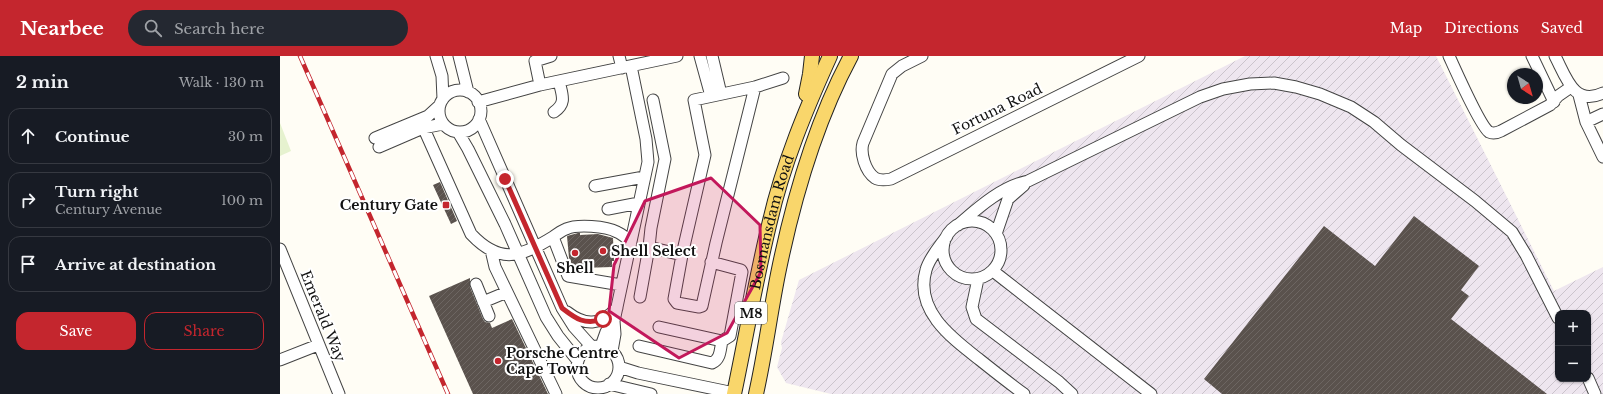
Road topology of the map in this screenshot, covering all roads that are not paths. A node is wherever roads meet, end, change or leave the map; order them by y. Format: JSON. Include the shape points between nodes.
{"nodes":[{"id":1,"x":436,"y":56,"type":"edge"},
{"id":2,"x":459,"y":56,"type":"edge"},
{"id":3,"x":551,"y":56,"type":"edge"},
{"id":4,"x":619,"y":56,"type":"edge"},
{"id":5,"x":676,"y":56,"type":"edge"},
{"id":6,"x":700,"y":56,"type":"edge"},
{"id":7,"x":712,"y":56,"type":"edge"},
{"id":8,"x":830,"y":56,"type":"edge"},
{"id":9,"x":851,"y":56,"type":"edge"},
{"id":10,"x":922,"y":56,"type":"edge"},
{"id":11,"x":1138,"y":56,"type":"edge"},
{"id":12,"x":1449,"y":56,"type":"edge"},
{"id":13,"x":1532,"y":56,"type":"edge"},
{"id":14,"x":1555,"y":56,"type":"edge"},
{"id":15,"x":811,"y":57,"type":"edge"},
{"id":16,"x":626,"y":67,"type":"junction"},
{"id":17,"x":783,"y":78,"type":"dead end"},
{"id":18,"x":559,"y":81,"type":"junction"},
{"id":19,"x":540,"y":85,"type":"junction"},
{"id":20,"x":755,"y":87,"type":"junction"},
{"id":21,"x":1575,"y":91,"type":"junction"},
{"id":22,"x":468,"y":92,"type":"junction"},
{"id":23,"x":1603,"y":92,"type":"edge"},
{"id":24,"x":716,"y":95,"type":"junction"},
{"id":25,"x":653,"y":100,"type":"dead end"},
{"id":26,"x":441,"y":102,"type":"junction"},
{"id":27,"x":478,"y":102,"type":"junction"},
{"id":28,"x":1554,"y":102,"type":"junction"},
{"id":29,"x":554,"y":112,"type":"dead end"},
{"id":30,"x":1603,"y":114,"type":"edge"},
{"id":31,"x":479,"y":119,"type":"junction"},
{"id":32,"x":1586,"y":122,"type":"junction"},
{"id":33,"x":421,"y":124,"type":"junction"},
{"id":34,"x":443,"y":124,"type":"junction"},
{"id":35,"x":458,"y":132,"type":"junction"},
{"id":36,"x":796,"y":137,"type":"junction"},
{"id":37,"x":377,"y":143,"type":"dead end"},
{"id":38,"x":1603,"y":157,"type":"edge"},
{"id":39,"x":644,"y":177,"type":"junction"},
{"id":40,"x":1028,"y":180,"type":"junction"},
{"id":41,"x":595,"y":186,"type":"dead end"},
{"id":42,"x":639,"y":203,"type":"junction"},
{"id":43,"x":608,"y":208,"type":"dead end"},
{"id":44,"x":958,"y":225,"type":"junction"},
{"id":45,"x":996,"y":234,"type":"junction"},
{"id":46,"x":947,"y":236,"type":"junction"},
{"id":47,"x":553,"y":237,"type":"junction"},
{"id":48,"x":630,"y":241,"type":"junction"},
{"id":49,"x":535,"y":247,"type":"junction"},
{"id":50,"x":649,"y":247,"type":"junction"},
{"id":51,"x":280,"y":250,"type":"edge"},
{"id":52,"x":491,"y":250,"type":"junction"},
{"id":53,"x":520,"y":255,"type":"junction"},
{"id":54,"x":682,"y":255,"type":"junction"},
{"id":55,"x":711,"y":262,"type":"junction"},
{"id":56,"x":284,"y":271,"type":"edge"},
{"id":57,"x":993,"y":271,"type":"junction"},
{"id":58,"x":778,"y":274,"type":"junction"},
{"id":59,"x":978,"y":279,"type":"junction"},
{"id":60,"x":476,"y":284,"type":"dead end"},
{"id":61,"x":621,"y":285,"type":"junction"},
{"id":62,"x":507,"y":292,"type":"junction"},
{"id":63,"x":640,"y":297,"type":"dead end"},
{"id":64,"x":484,"y":302,"type":"junction"},
{"id":65,"x":562,"y":308,"type":"junction"},
{"id":66,"x":617,"y":308,"type":"junction"},
{"id":67,"x":1555,"y":312,"type":"edge"},
{"id":68,"x":489,"y":316,"type":"dead end"},
{"id":69,"x":659,"y":327,"type":"dead end"},
{"id":70,"x":722,"y":341,"type":"junction"},
{"id":71,"x":318,"y":345,"type":"junction"},
{"id":72,"x":639,"y":346,"type":"dead end"},
{"id":73,"x":601,"y":348,"type":"junction"},
{"id":74,"x":280,"y":360,"type":"edge"},
{"id":75,"x":578,"y":361,"type":"junction"},
{"id":76,"x":619,"y":367,"type":"junction"},
{"id":77,"x":583,"y":381,"type":"junction"},
{"id":78,"x":1590,"y":382,"type":"edge"},
{"id":79,"x":603,"y":388,"type":"edge"},
{"id":80,"x":339,"y":394,"type":"edge"},
{"id":81,"x":556,"y":394,"type":"edge"},
{"id":82,"x":582,"y":394,"type":"edge"},
{"id":83,"x":651,"y":394,"type":"edge"},
{"id":84,"x":739,"y":394,"type":"edge"},
{"id":85,"x":756,"y":394,"type":"edge"},
{"id":86,"x":1024,"y":394,"type":"edge"},
{"id":87,"x":1072,"y":394,"type":"edge"},
{"id":88,"x":1151,"y":394,"type":"edge"},
{"id":89,"x":1595,"y":394,"type":"edge"}],
"edges":[{"from":1,"to":26,"type":"street","via":[[442,76]]},
{"from":2,"to":22,"type":"street"},
{"from":3,"to":19,"type":"street","via":[[535,61]]},
{"from":4,"to":16,"type":"street"},
{"from":5,"to":16,"type":"street"},
{"from":6,"to":24,"type":"street"},
{"from":7,"to":24,"type":"street"},
{"from":8,"to":36,"type":"main road","name":"Bosmansdam Road","number":"M8"},
{"from":9,"to":58,"type":"main road","name":"Bosmansdam Road","number":"M8","via":[[829,103],[812,151],[797,197]]},
{"from":10,"to":11,"type":"street","name":"Fortuna Road","via":[[896,70],[889,79],[861,148],[861,154],[875,178],[891,179]]},
{"from":12,"to":28,"type":"street","via":[[1477,113],[1490,133],[1495,134]]},
{"from":13,"to":28,"type":"street"},
{"from":14,"to":21,"type":"street"},
{"from":15,"to":36,"type":"main road","via":[[808,88]]},
{"from":16,"to":18,"type":"street"},
{"from":16,"to":39,"type":"street","via":[[648,152]]},
{"from":17,"to":20,"type":"street"},
{"from":18,"to":19,"type":"street"},
{"from":18,"to":29,"type":"street","via":[[562,103]]},
{"from":19,"to":27,"type":"street"},
{"from":20,"to":24,"type":"street"},
{"from":20,"to":55,"type":"street"},
{"from":21,"to":23,"type":"street","via":[[1586,97],[1594,97]]},
{"from":21,"to":28,"type":"street","via":[[1558,96]]},
{"from":21,"to":32,"type":"street"},
{"from":22,"to":26,"type":"street","via":[[452,92]]},
{"from":22,"to":27,"type":"street"},
{"from":24,"to":54,"type":"street","via":[[694,101],[704,155]]},
{"from":25,"to":50,"type":"street","via":[[665,159]]},
{"from":26,"to":33,"type":"street"},
{"from":26,"to":34,"type":"street","via":[[440,118]]},
{"from":27,"to":31,"type":"street"},
{"from":30,"to":32,"type":"street"},
{"from":31,"to":35,"type":"street","via":[[473,128]]},
{"from":31,"to":49,"type":"street"},
{"from":32,"to":38,"type":"street"},
{"from":33,"to":34,"type":"street"},
{"from":33,"to":37,"type":"street"},
{"from":33,"to":52,"type":"street","via":[[472,234]]},
{"from":34,"to":35,"type":"street"},
{"from":35,"to":53,"type":"street"},
{"from":36,"to":84,"type":"main road","name":"Bosmansdam Road","number":"M8","via":[[770,220]]},
{"from":39,"to":41,"type":"street"},
{"from":39,"to":42,"type":"street"},
{"from":40,"to":44,"type":"street","via":[[985,202]]},
{"from":40,"to":45,"type":"street","via":[[1008,199]]},
{"from":40,"to":67,"type":"street","via":[[1200,97],[1250,84],[1274,83],[1296,86],[1351,107],[1374,122],[1504,224],[1520,243]]},
{"from":42,"to":43,"type":"street"},
{"from":42,"to":48,"type":"street"},
{"from":44,"to":45,"type":"street","via":[[974,221],[987,225]]},
{"from":44,"to":46,"type":"street"},
{"from":45,"to":57,"type":"street","via":[[1001,250]]},
{"from":46,"to":59,"type":"street","via":[[943,245],[946,264],[960,277]]},
{"from":46,"to":86,"type":"street","via":[[926,269],[925,292],[931,313],[953,338]]},
{"from":47,"to":48,"type":"street","via":[[568,228],[607,228]]},
{"from":47,"to":49,"type":"street"},
{"from":47,"to":61,"type":"street","via":[[568,276]]},
{"from":48,"to":61,"type":"street"},
{"from":49,"to":53,"type":"street"},
{"from":49,"to":65,"type":"street"},
{"from":50,"to":54,"type":"street"},
{"from":50,"to":63,"type":"street"},
{"from":51,"to":56,"type":"street","name":"Emerald Way"},
{"from":52,"to":53,"type":"street"},
{"from":52,"to":62,"type":"street","via":[[495,267]]},
{"from":53,"to":75,"type":"street","via":[[550,324]]},
{"from":54,"to":55,"type":"street","via":[[674,299],[677,303],[701,307]]},
{"from":55,"to":70,"type":"street","via":[[742,272],[730,336]]},
{"from":56,"to":71,"type":"street","name":"Emerald Way"},
{"from":57,"to":59,"type":"street"},
{"from":57,"to":88,"type":"street"},
{"from":58,"to":84,"type":"main road"},
{"from":58,"to":85,"type":"main road","name":"Bosmansdam Road","number":"M8"},
{"from":59,"to":87,"type":"street","via":[[972,307],[976,319]]},
{"from":60,"to":64,"type":"street"},
{"from":61,"to":66,"type":"street"},
{"from":62,"to":64,"type":"street"},
{"from":62,"to":81,"type":"street"},
{"from":64,"to":68,"type":"street"},
{"from":65,"to":66,"type":"street","via":[[578,319],[588,322],[605,318]]},
{"from":65,"to":73,"type":"street","via":[[574,328]]},
{"from":66,"to":73,"type":"street","via":[[614,321],[606,332]]},
{"from":69,"to":70,"type":"street"},
{"from":70,"to":72,"type":"street","via":[[719,358],[712,363]]},
{"from":71,"to":74,"type":"street"},
{"from":71,"to":80,"type":"street","name":"Emerald Way"},
{"from":73,"to":75,"type":"street","via":[[583,352]]},
{"from":73,"to":76,"type":"street","via":[[617,358]]},
{"from":75,"to":77,"type":"street","via":[[577,370]]},
{"from":76,"to":79,"type":"street","via":[[617,376]]},
{"from":76,"to":84,"type":"street"},
{"from":77,"to":79,"type":"street","via":[[593,387]]},
{"from":77,"to":82,"type":"street"},
{"from":78,"to":89,"type":"street"},
{"from":79,"to":83,"type":"street"}]}
